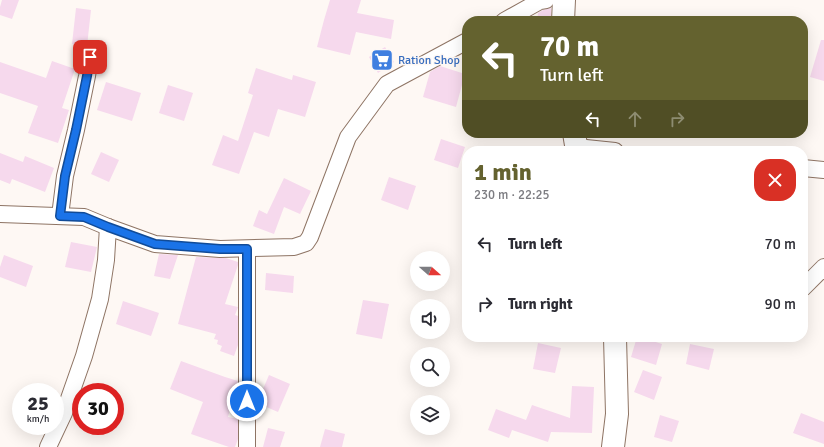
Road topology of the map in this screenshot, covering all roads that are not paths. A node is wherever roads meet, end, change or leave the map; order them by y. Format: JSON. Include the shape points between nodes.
{"nodes":[{"id":1,"x":546,"y":0,"type":"edge"},
{"id":2,"x":564,"y":0,"type":"edge"},
{"id":3,"x":513,"y":16,"type":"edge"},
{"id":4,"x":563,"y":16,"type":"edge"},
{"id":5,"x":462,"y":44,"type":"edge"},
{"id":6,"x":90,"y":57,"type":"dead end"},
{"id":7,"x":575,"y":144,"type":"edge"},
{"id":8,"x":586,"y":146,"type":"edge"},
{"id":9,"x":808,"y":168,"type":"edge"},
{"id":10,"x":824,"y":170,"type":"edge"},
{"id":11,"x":0,"y":214,"type":"edge"},
{"id":12,"x":60,"y":216,"type":"junction"},
{"id":13,"x":108,"y":227,"type":"junction"},
{"id":14,"x":247,"y":249,"type":"junction"},
{"id":15,"x":824,"y":266,"type":"edge"},
{"id":16,"x":808,"y":283,"type":"edge"},
{"id":17,"x":615,"y":342,"type":"edge"},
{"id":18,"x":48,"y":447,"type":"edge"},
{"id":19,"x":247,"y":447,"type":"edge"},
{"id":20,"x":613,"y":447,"type":"edge"}],
"edges":[{"from":1,"to":3,"type":"street"},
{"from":2,"to":4,"type":"main road"},
{"from":5,"to":14,"type":"street","via":[[387,84],[348,137],[306,243],[294,247]]},
{"from":6,"to":12,"type":"street","via":[[65,176]]},
{"from":7,"to":8,"type":"street"},
{"from":9,"to":10,"type":"street"},
{"from":11,"to":12,"type":"street"},
{"from":12,"to":13,"type":"street","via":[[84,217]]},
{"from":13,"to":14,"type":"street","via":[[155,244]]},
{"from":13,"to":18,"type":"street","via":[[100,299],[64,413]]},
{"from":14,"to":19,"type":"street"},
{"from":15,"to":16,"type":"street"},
{"from":17,"to":20,"type":"main road","via":[[617,414]]}]}
